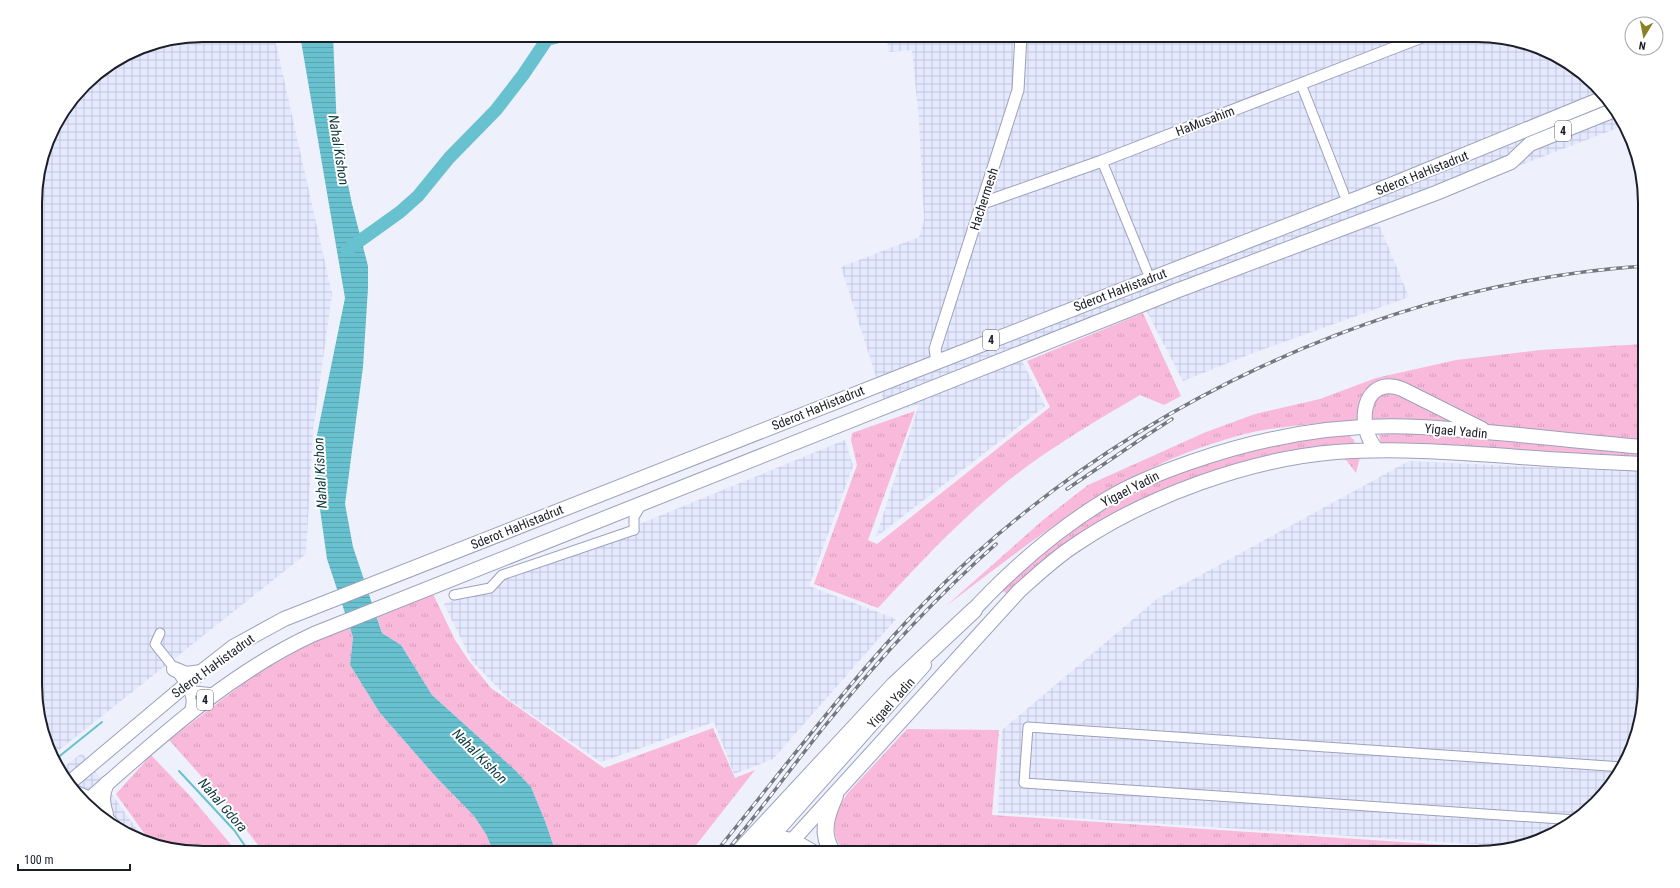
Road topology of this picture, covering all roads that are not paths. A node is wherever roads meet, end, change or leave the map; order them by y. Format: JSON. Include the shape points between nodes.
{"nodes":[{"id":1,"x":1020,"y":42,"type":"edge"},
{"id":2,"x":1409,"y":42,"type":"edge"},
{"id":3,"x":1301,"y":84,"type":"junction"},
{"id":4,"x":1601,"y":100,"type":"edge"},
{"id":5,"x":1610,"y":112,"type":"edge"},
{"id":6,"x":1102,"y":160,"type":"junction"},
{"id":7,"x":1344,"y":194,"type":"dead end"},
{"id":8,"x":983,"y":203,"type":"junction"},
{"id":9,"x":1147,"y":271,"type":"dead end"},
{"id":10,"x":936,"y":362,"type":"junction"},
{"id":11,"x":1365,"y":427,"type":"junction"},
{"id":12,"x":1499,"y":434,"type":"junction"},
{"id":13,"x":1638,"y":446,"type":"edge"},
{"id":14,"x":1377,"y":450,"type":"junction"},
{"id":15,"x":1638,"y":464,"type":"edge"},
{"id":16,"x":644,"y":502,"type":"junction"},
{"id":17,"x":612,"y":514,"type":"junction"},
{"id":18,"x":634,"y":530,"type":"junction"},
{"id":19,"x":454,"y":596,"type":"dead end"},
{"id":20,"x":974,"y":610,"type":"junction"},
{"id":21,"x":160,"y":633,"type":"dead end"},
{"id":22,"x":174,"y":670,"type":"junction"},
{"id":23,"x":200,"y":672,"type":"junction"},
{"id":24,"x":185,"y":684,"type":"junction"},
{"id":25,"x":214,"y":693,"type":"junction"},
{"id":26,"x":188,"y":714,"type":"junction"},
{"id":27,"x":1616,"y":767,"type":"edge"},
{"id":28,"x":73,"y":780,"type":"edge"},
{"id":29,"x":107,"y":783,"type":"junction"},
{"id":30,"x":835,"y":796,"type":"junction"},
{"id":31,"x":90,"y":800,"type":"edge"},
{"id":32,"x":106,"y":814,"type":"edge"},
{"id":33,"x":1566,"y":819,"type":"edge"},
{"id":34,"x":771,"y":837,"type":"junction"},
{"id":35,"x":744,"y":846,"type":"edge"},
{"id":36,"x":763,"y":846,"type":"edge"},
{"id":37,"x":784,"y":846,"type":"edge"},
{"id":38,"x":787,"y":846,"type":"edge"},
{"id":39,"x":830,"y":846,"type":"edge"}],
"edges":[{"from":1,"to":8,"type":"street","name":"Hachermesh","via":[[1018,90]]},
{"from":2,"to":3,"type":"street","name":"HaMusahim"},
{"from":3,"to":6,"type":"street","name":"HaMusahim"},
{"from":3,"to":7,"type":"street"},
{"from":4,"to":10,"type":"highway","name":"Sderot HaHistadrut","number":"4","via":[[1366,195]]},
{"from":5,"to":16,"type":"highway","name":"Sderot HaHistadrut","number":"4","via":[[1530,144],[1511,162],[1436,193],[1176,291]]},
{"from":6,"to":8,"type":"street","name":"HaMusahim"},
{"from":6,"to":9,"type":"street"},
{"from":8,"to":10,"type":"street","name":"Hachermesh","via":[[935,349]]},
{"from":10,"to":23,"type":"highway","name":"Sderot HaHistadrut","number":"4","via":[[308,609],[233,647]]},
{"from":11,"to":12,"type":"highway","name":"Yigael Yadin","via":[[1419,427]]},
{"from":11,"to":12,"type":"highway","via":[[1365,408],[1369,398],[1378,390],[1390,387],[1402,389],[1470,424]]},
{"from":11,"to":14,"type":"highway","via":[[1368,438]]},
{"from":11,"to":20,"type":"highway","name":"Yigael Yadin","via":[[1308,432],[1263,440],[1176,467],[1132,486],[1108,498],[1048,541]]},
{"from":12,"to":13,"type":"highway","name":"Yigael Yadin"},
{"from":14,"to":15,"type":"highway","name":"Yigael Yadin"},
{"from":14,"to":30,"type":"highway","name":"Yigael Yadin","via":[[1312,455],[1237,472],[1166,497],[1119,519],[1075,544],[1008,602]]},
{"from":16,"to":17,"type":"highway","name":"Sderot HaHistadrut","number":"4"},
{"from":16,"to":18,"type":"street","via":[[634,517]]},
{"from":17,"to":18,"type":"street","via":[[625,518]]},
{"from":17,"to":25,"type":"highway","name":"Sderot HaHistadrut","number":"4","via":[[314,634],[272,654]]},
{"from":18,"to":19,"type":"street","via":[[502,575],[490,588]]},
{"from":20,"to":34,"type":"highway","name":"Yigael Yadin"},
{"from":20,"to":35,"type":"highway","via":[[894,685]]},
{"from":21,"to":22,"type":"street","via":[[155,644]]},
{"from":22,"to":23,"type":"highway","via":[[186,674]]},
{"from":22,"to":24,"type":"street"},
{"from":23,"to":24,"type":"highway","name":"Sderot HaHistadrut","number":"4"},
{"from":24,"to":25,"type":"street","via":[[195,691]]},
{"from":24,"to":26,"type":"street","via":[[192,699]]},
{"from":24,"to":28,"type":"highway","name":"Sderot HaHistadrut","number":"4"},
{"from":25,"to":26,"type":"highway","name":"Sderot HaHistadrut","number":"4"},
{"from":26,"to":29,"type":"highway","name":"Sderot HaHistadrut","number":"4"},
{"from":27,"to":33,"type":"street","via":[[1028,727],[1024,783]]},
{"from":29,"to":31,"type":"highway","name":"Sderot HaHistadrut","number":"4"},
{"from":29,"to":32,"type":"highway","via":[[103,797]]},
{"from":30,"to":38,"type":"highway","name":"Yigael Yadin"},
{"from":30,"to":39,"type":"highway","via":[[825,829]]},
{"from":34,"to":36,"type":"highway","name":"Yigael Yadin"},
{"from":34,"to":37,"type":"highway"}]}
